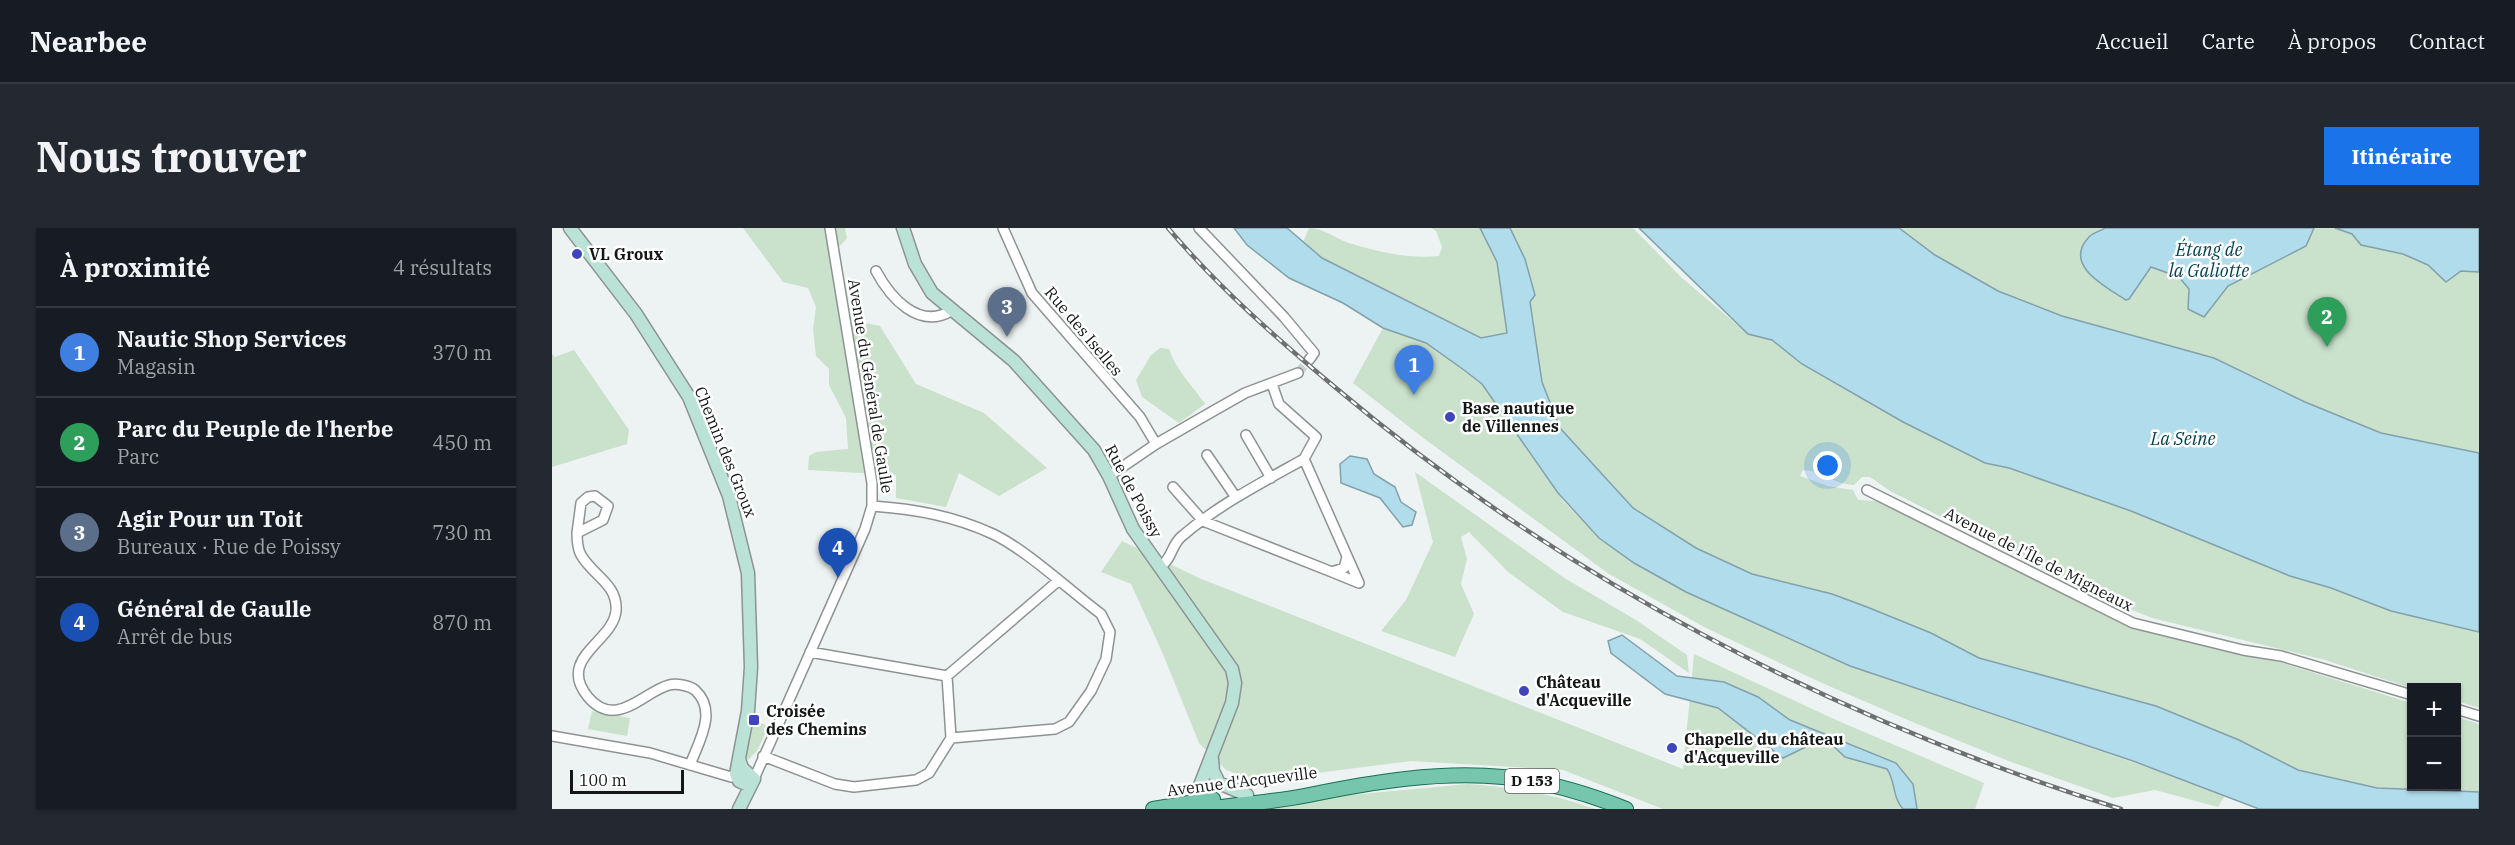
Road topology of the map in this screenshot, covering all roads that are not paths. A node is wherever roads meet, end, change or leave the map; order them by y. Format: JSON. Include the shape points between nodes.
{"nodes":[{"id":1,"x":570,"y":228,"type":"edge"},
{"id":2,"x":830,"y":228,"type":"edge"},
{"id":3,"x":903,"y":228,"type":"edge"},
{"id":4,"x":1003,"y":228,"type":"edge"},
{"id":5,"x":1199,"y":228,"type":"edge"},
{"id":6,"x":876,"y":271,"type":"dead end"},
{"id":7,"x":951,"y":311,"type":"junction"},
{"id":8,"x":1311,"y":357,"type":"dead end"},
{"id":9,"x":1298,"y":373,"type":"tunnel mouth"},
{"id":10,"x":1272,"y":384,"type":"junction"},
{"id":11,"x":1246,"y":435,"type":"dead end"},
{"id":12,"x":1156,"y":444,"type":"junction"},
{"id":13,"x":1207,"y":455,"type":"dead end"},
{"id":14,"x":1304,"y":459,"type":"junction"},
{"id":15,"x":1109,"y":476,"type":"junction"},
{"id":16,"x":1271,"y":478,"type":"junction"},
{"id":17,"x":1173,"y":487,"type":"dead end"},
{"id":18,"x":1867,"y":490,"type":"dead end"},
{"id":19,"x":1235,"y":496,"type":"junction"},
{"id":20,"x":872,"y":506,"type":"junction"},
{"id":21,"x":1203,"y":521,"type":"junction"},
{"id":22,"x":577,"y":533,"type":"dead end"},
{"id":23,"x":1347,"y":557,"type":"junction"},
{"id":24,"x":1160,"y":567,"type":"junction"},
{"id":25,"x":1332,"y":572,"type":"junction"},
{"id":26,"x":1058,"y":581,"type":"junction"},
{"id":27,"x":810,"y":652,"type":"junction"},
{"id":28,"x":947,"y":676,"type":"junction"},
{"id":29,"x":2407,"y":694,"type":"edge"},
{"id":30,"x":2461,"y":710,"type":"edge"},
{"id":31,"x":2479,"y":716,"type":"edge"},
{"id":32,"x":552,"y":736,"type":"edge"},
{"id":33,"x":951,"y":738,"type":"junction"},
{"id":34,"x":763,"y":756,"type":"junction"},
{"id":35,"x":1212,"y":759,"type":"junction"},
{"id":36,"x":690,"y":765,"type":"junction"},
{"id":37,"x":749,"y":777,"type":"junction"},
{"id":38,"x":1205,"y":777,"type":"junction"},
{"id":39,"x":1219,"y":783,"type":"junction"},
{"id":40,"x":1334,"y":788,"type":"junction"},
{"id":41,"x":1247,"y":795,"type":"junction"},
{"id":42,"x":1219,"y":804,"type":"junction"},
{"id":43,"x":1198,"y":805,"type":"edge"},
{"id":44,"x":740,"y":809,"type":"edge"},
{"id":45,"x":1153,"y":809,"type":"edge"},
{"id":46,"x":1626,"y":809,"type":"edge"}],
"edges":[{"from":1,"to":37,"type":"street","name":"Chemin des Groux","via":[[639,318],[689,398],[729,496],[748,573],[751,667],[739,759]]},
{"from":2,"to":20,"type":"street","name":"Avenue du Général de Gaulle","via":[[872,483]]},
{"from":3,"to":7,"type":"street","name":"Rue de Poissy","via":[[920,276]]},
{"from":4,"to":12,"type":"street","name":"Rue des Iselles","via":[[1032,293],[1140,417]]},
{"from":5,"to":8,"type":"street","via":[[1284,317]]},
{"from":6,"to":7,"type":"street","via":[[891,297],[907,309],[933,316]]},
{"from":7,"to":15,"type":"street","name":"Rue de Poissy","via":[[1022,369],[1087,441]]},
{"from":9,"to":10,"type":"street"},
{"from":10,"to":12,"type":"street","via":[[1245,393]]},
{"from":10,"to":14,"type":"street","via":[[1279,404],[1316,437]]},
{"from":11,"to":16,"type":"street"},
{"from":12,"to":15,"type":"street"},
{"from":13,"to":19,"type":"street"},
{"from":14,"to":16,"type":"street"},
{"from":14,"to":23,"type":"street"},
{"from":15,"to":24,"type":"street","name":"Rue de Poissy","via":[[1133,529]]},
{"from":16,"to":19,"type":"street"},
{"from":17,"to":21,"type":"street"},
{"from":18,"to":29,"type":"street","name":"Avenue de l'Île de Migneaux","via":[[2133,624],[2281,656]]},
{"from":19,"to":21,"type":"street"},
{"from":20,"to":26,"type":"street","via":[[916,509],[964,522],[1001,539]]},
{"from":20,"to":27,"type":"street","name":"Avenue du Général de Gaulle"},
{"from":21,"to":24,"type":"street","via":[[1178,539],[1169,561]]},
{"from":21,"to":25,"type":"street"},
{"from":22,"to":36,"type":"street","via":[[582,557],[614,592],[616,608],[614,620],[581,662],[579,671],[586,695],[602,707],[617,709],[629,707],[670,685],[690,686],[704,698],[708,711]]},
{"from":23,"to":25,"type":"street","via":[[1344,568]]},
{"from":23,"to":25,"type":"street","via":[[1359,583]]},
{"from":24,"to":35,"type":"street","name":"Rue de Poissy","via":[[1234,676],[1232,703]]},
{"from":26,"to":28,"type":"street"},
{"from":26,"to":33,"type":"street","via":[[1101,614],[1110,632],[1106,659],[1091,691],[1069,722],[1055,729]]},
{"from":27,"to":28,"type":"street"},
{"from":27,"to":34,"type":"street","name":"Avenue du Général de Gaulle"},
{"from":28,"to":33,"type":"street"},
{"from":30,"to":31,"type":"street"},
{"from":32,"to":36,"type":"street","via":[[650,753]]},
{"from":33,"to":34,"type":"street","via":[[929,773],[916,780],[854,787],[835,784]]},
{"from":34,"to":37,"type":"street","name":"Avenue du Général de Gaulle"},
{"from":35,"to":38,"type":"street","name":"Rue de Poissy"},
{"from":35,"to":39,"type":"street"},
{"from":36,"to":37,"type":"street"},
{"from":37,"to":44,"type":"street","name":"Avenue du Général de Gaulle"},
{"from":38,"to":42,"type":"street","via":[[1209,792]]},
{"from":38,"to":43,"type":"street","name":"Rue de Poissy"},
{"from":39,"to":41,"type":"street"},
{"from":39,"to":42,"type":"street"},
{"from":40,"to":41,"type":"main road","name":"Avenue d'Acqueville","number":"D 153"},
{"from":40,"to":42,"type":"main road","number":"D 153","via":[[1309,795]]},
{"from":40,"to":46,"type":"main road","number":"D 153","via":[[1434,777],[1504,777],[1561,787]]},
{"from":41,"to":42,"type":"main road","name":"Avenue d'Acqueville","number":"D 153"},
{"from":42,"to":43,"type":"main road","name":"Avenue d'Acqueville","number":"D 153"},
{"from":43,"to":45,"type":"main road","name":"Avenue d'Acqueville","number":"D 153"}]}
